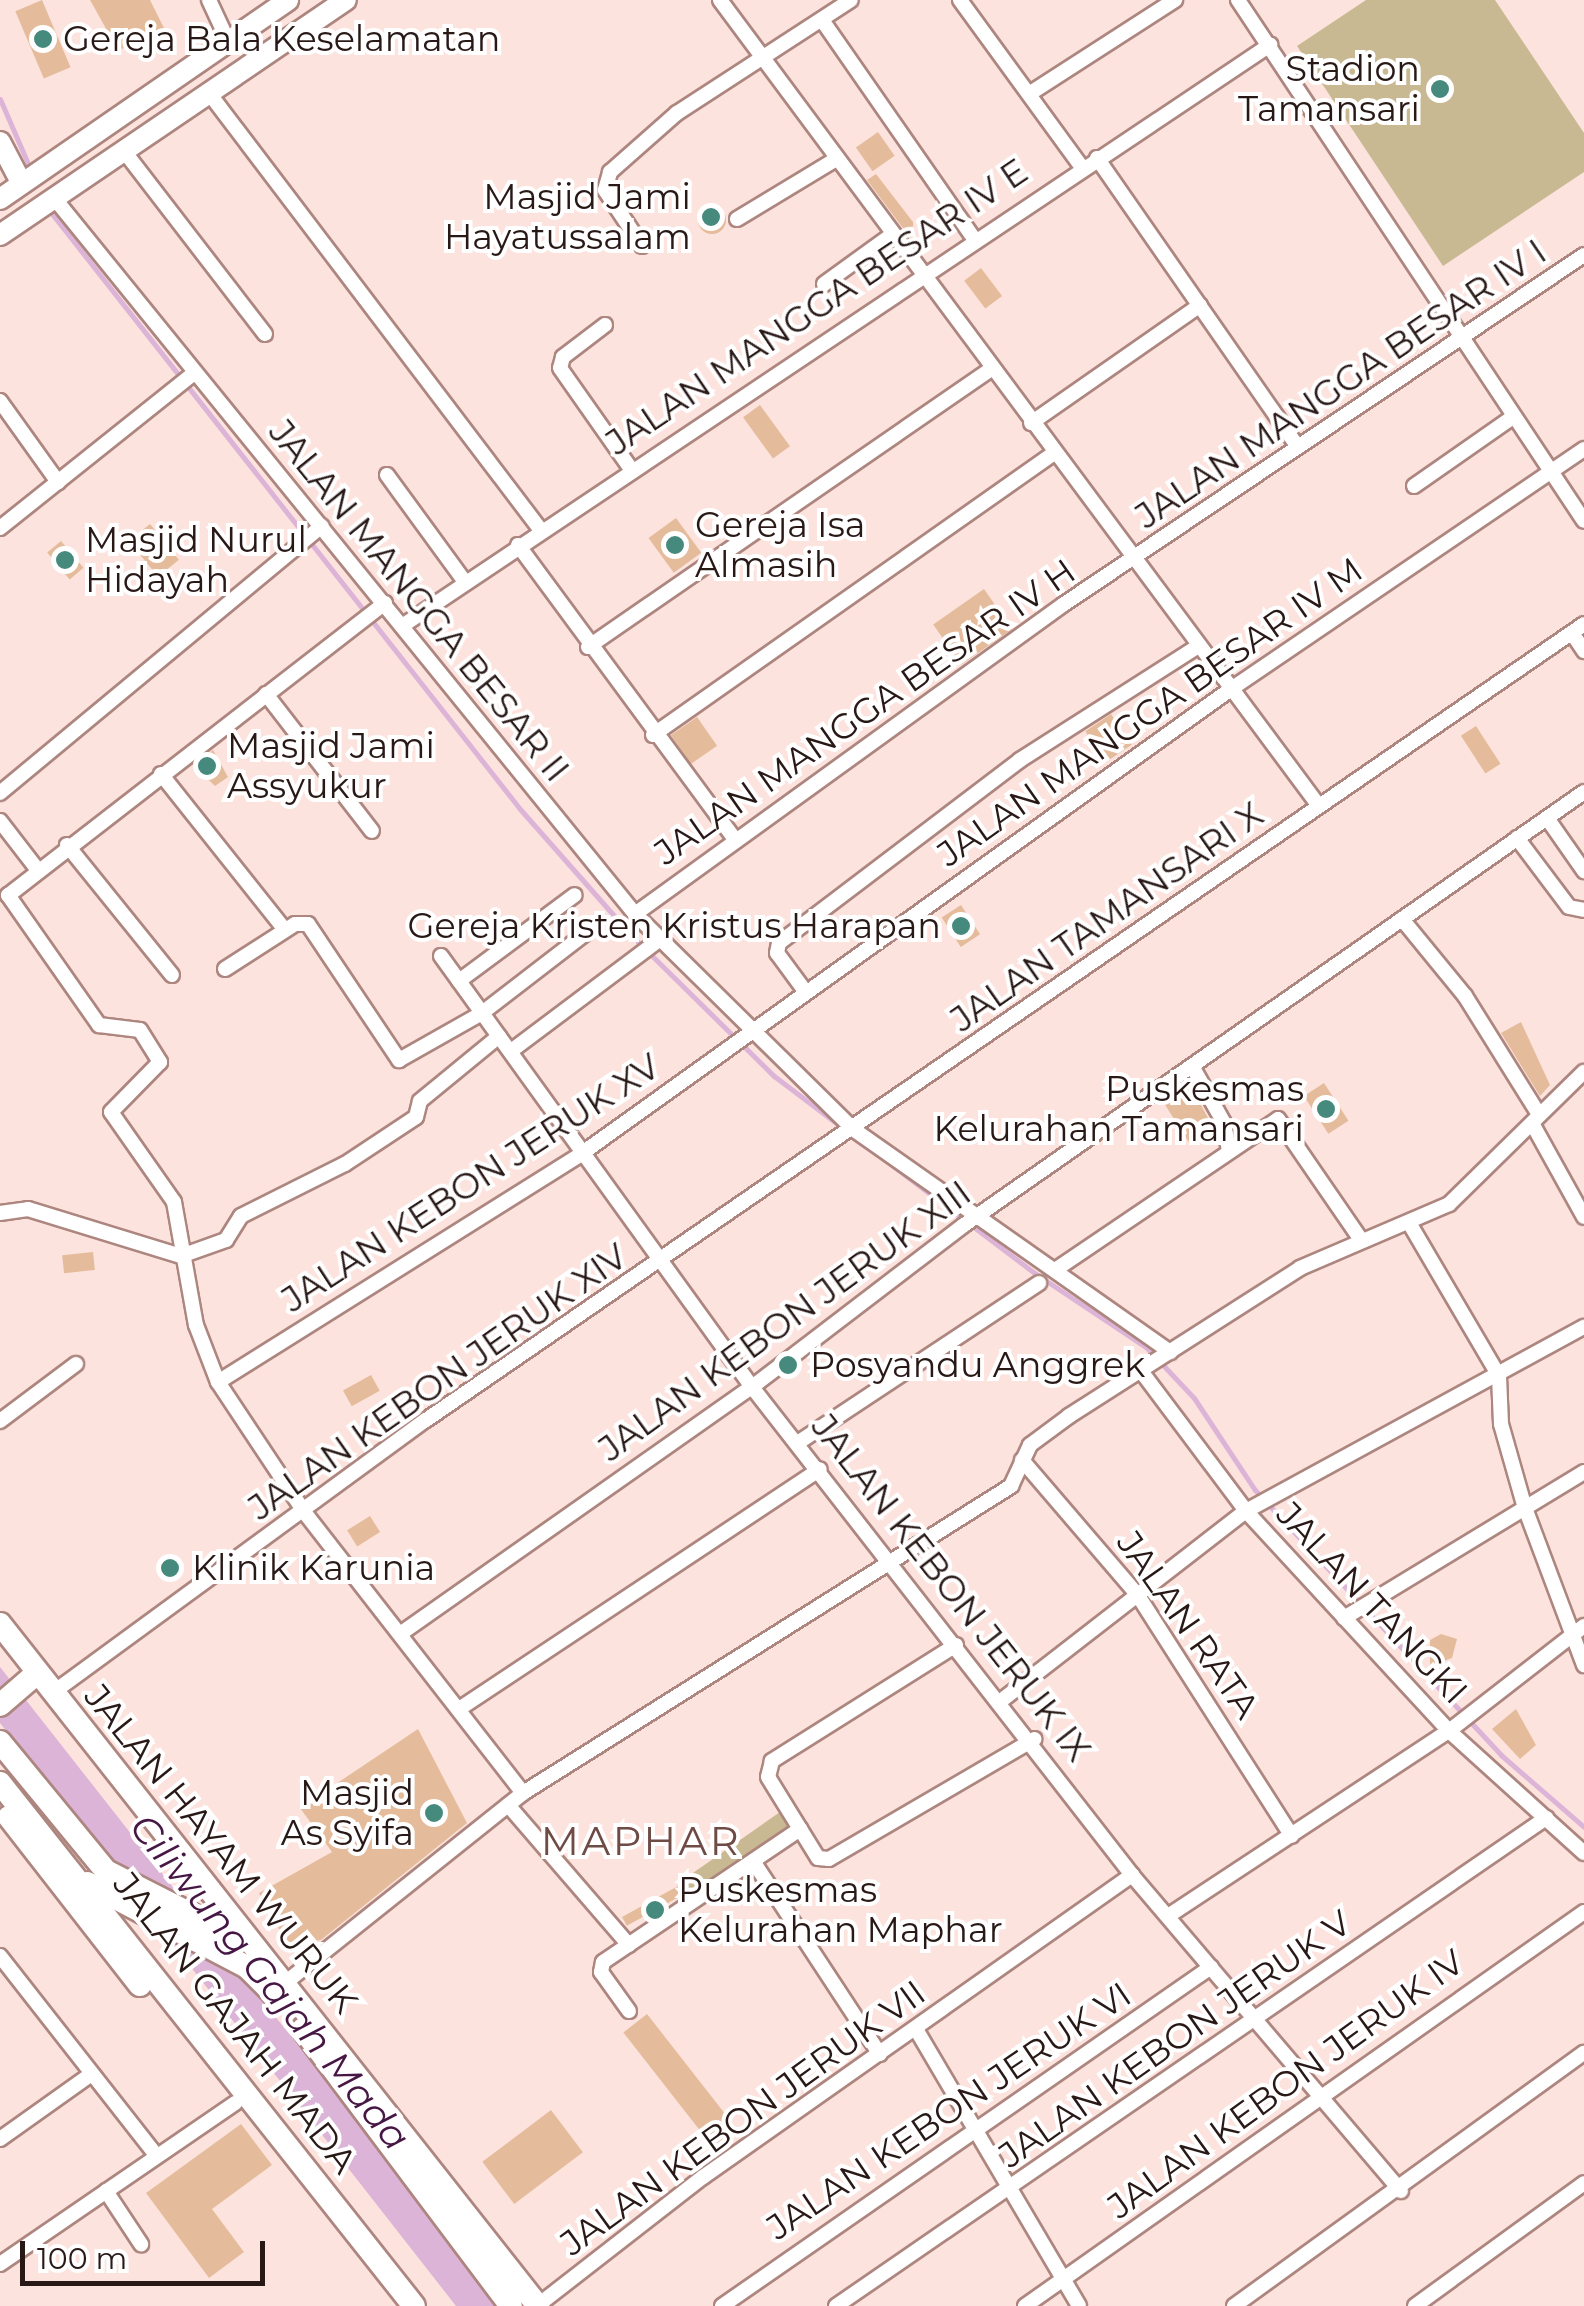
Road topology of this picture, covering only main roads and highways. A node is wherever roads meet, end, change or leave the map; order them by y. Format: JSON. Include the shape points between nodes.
{"nodes":[{"id":1,"x":288,"y":0,"type":"edge"},
{"id":2,"x":346,"y":0,"type":"edge"},
{"id":3,"x":248,"y":28,"type":"junction"},
{"id":4,"x":265,"y":55,"type":"junction"},
{"id":5,"x":0,"y":142,"type":"edge"},
{"id":6,"x":21,"y":179,"type":"junction"},
{"id":7,"x":0,"y":198,"type":"edge"},
{"id":8,"x":0,"y":235,"type":"edge"},
{"id":9,"x":0,"y":1624,"type":"edge"},
{"id":10,"x":28,"y":1680,"type":"junction"},
{"id":11,"x":0,"y":1705,"type":"edge"},
{"id":12,"x":0,"y":1742,"type":"edge"},
{"id":13,"x":0,"y":1783,"type":"edge"},
{"id":14,"x":0,"y":1806,"type":"edge"},
{"id":15,"x":72,"y":1872,"type":"junction"},
{"id":16,"x":274,"y":1981,"type":"junction"},
{"id":17,"x":364,"y":2082,"type":"junction"},
{"id":18,"x":294,"y":2156,"type":"junction"},
{"id":19,"x":414,"y":2306,"type":"edge"},
{"id":20,"x":511,"y":2306,"type":"edge"},
{"id":21,"x":537,"y":2306,"type":"edge"}],
"edges":[{"from":1,"to":3,"type":"main road"},
{"from":2,"to":4,"type":"main road"},
{"from":3,"to":4,"type":"main road"},
{"from":3,"to":6,"type":"main road","via":[[111,112],[50,166]]},
{"from":4,"to":8,"type":"main road"},
{"from":5,"to":6,"type":"main road"},
{"from":6,"to":7,"type":"main road"},
{"from":9,"to":10,"type":"main road","name":"JALAN HAYAM WURUK"},
{"from":10,"to":11,"type":"main road"},
{"from":10,"to":16,"type":"main road","name":"JALAN HAYAM WURUK","via":[[51,1694]]},
{"from":12,"to":17,"type":"main road","name":"JALAN GAJAH MADA","via":[[115,1877],[216,1924],[253,1950]]},
{"from":13,"to":15,"type":"main road","name":"JALAN GAJAH MADA"},
{"from":14,"to":18,"type":"main road","via":[[273,2150]]},
{"from":15,"to":16,"type":"main road"},
{"from":15,"to":18,"type":"main road","name":"JALAN GAJAH MADA"},
{"from":16,"to":17,"type":"main road","name":"JALAN HAYAM WURUK"},
{"from":16,"to":20,"type":"main road","name":"JALAN HAYAM WURUK"},
{"from":17,"to":21,"type":"main road","name":"JALAN HAYAM WURUK"},
{"from":18,"to":19,"type":"main road","name":"JALAN GAJAH MADA"}]}
